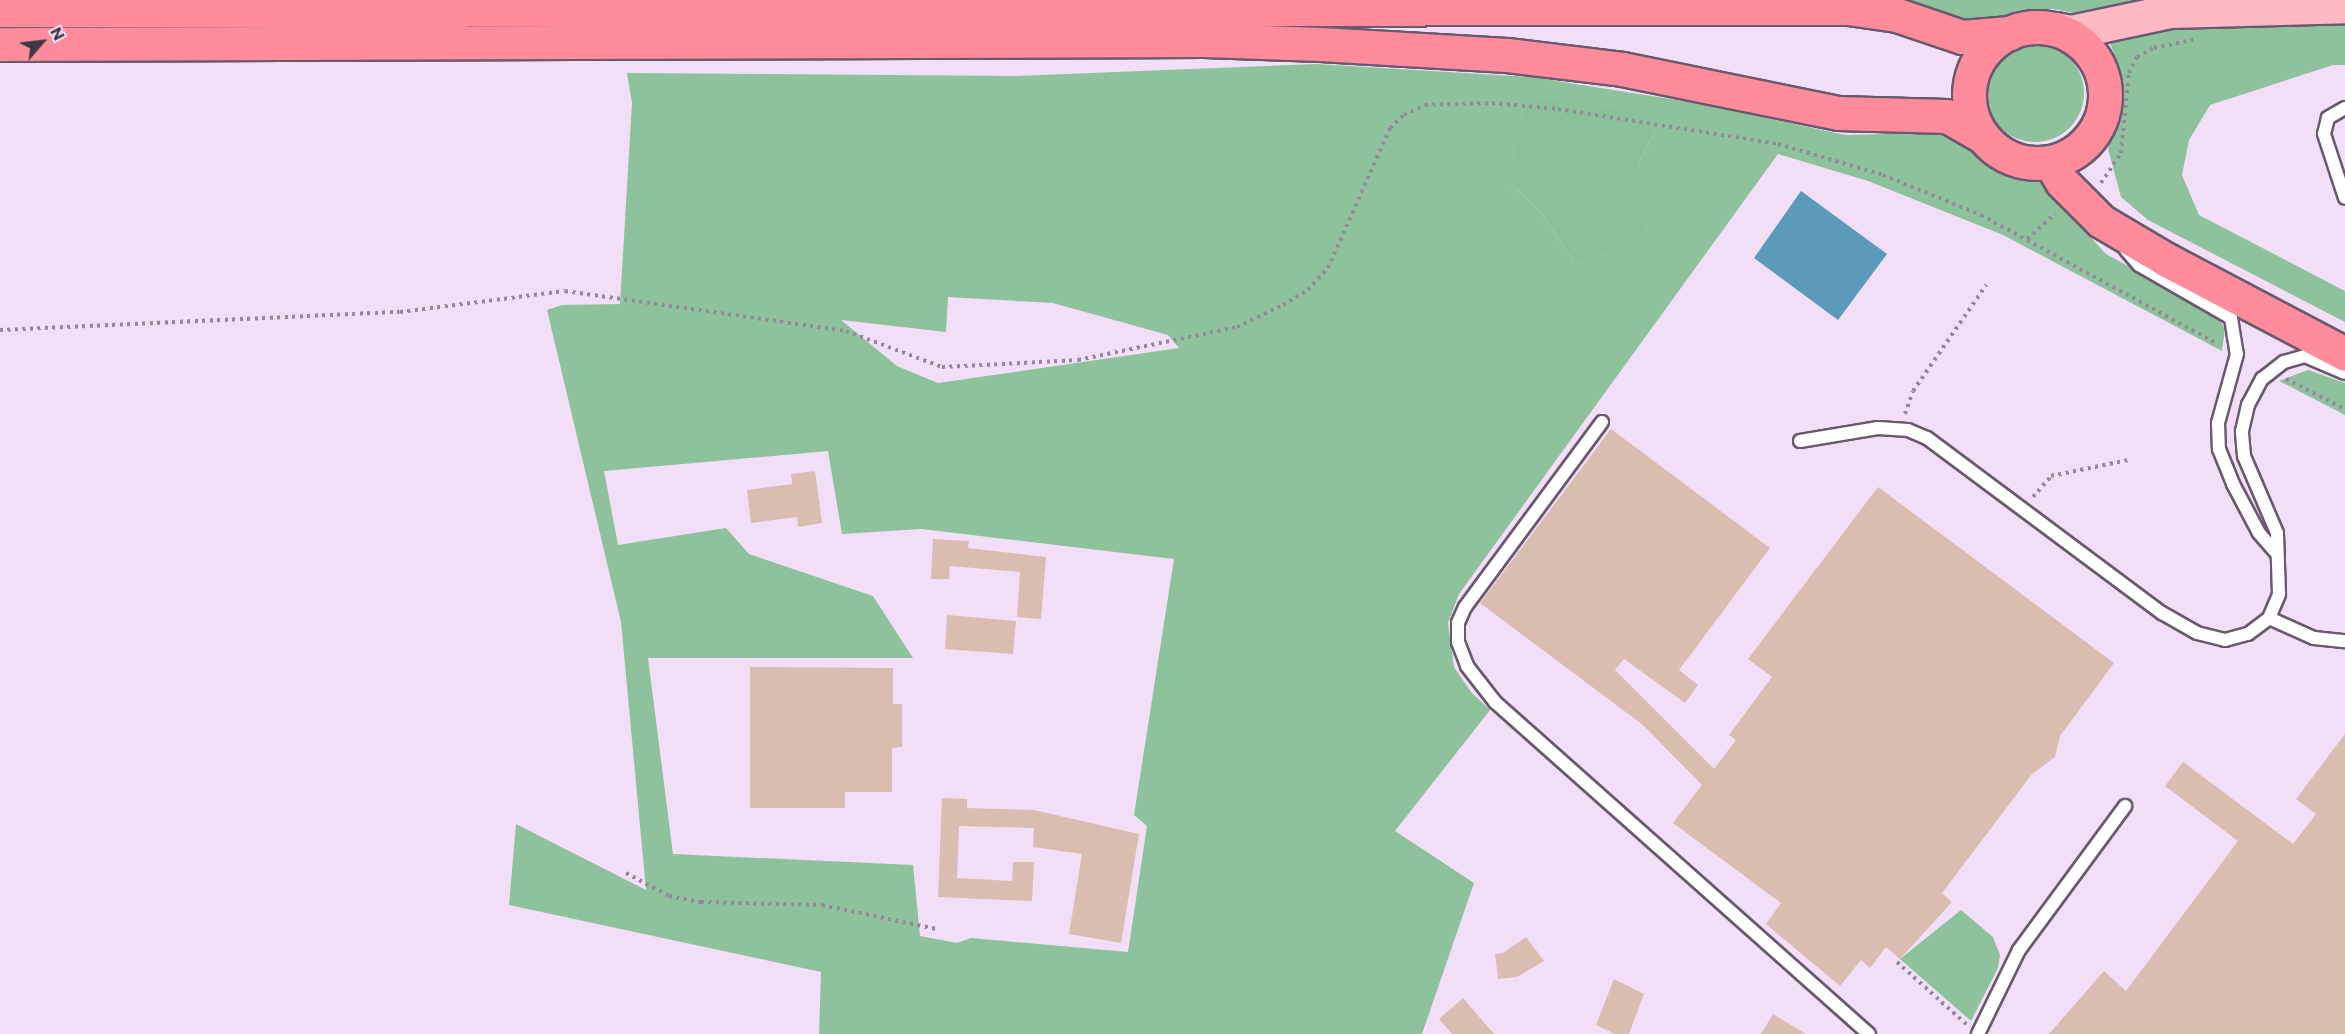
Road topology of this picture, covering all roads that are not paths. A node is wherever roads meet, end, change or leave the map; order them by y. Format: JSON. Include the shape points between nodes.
{"nodes":[{"id":1,"x":2345,"y":6,"type":"edge"},
{"id":2,"x":0,"y":10,"type":"edge"},
{"id":3,"x":2010,"y":33,"type":"junction"},
{"id":4,"x":2094,"y":41,"type":"junction"},
{"id":5,"x":0,"y":44,"type":"edge"},
{"id":6,"x":2345,"y":108,"type":"edge"},
{"id":7,"x":1982,"y":136,"type":"junction"},
{"id":8,"x":2050,"y":162,"type":"junction"},
{"id":9,"x":2345,"y":198,"type":"edge"},
{"id":10,"x":2101,"y":221,"type":"junction"},
{"id":11,"x":2345,"y":354,"type":"edge"},
{"id":12,"x":2345,"y":373,"type":"edge"},
{"id":13,"x":1602,"y":422,"type":"dead end"},
{"id":14,"x":1800,"y":441,"type":"dead end"},
{"id":15,"x":2277,"y":554,"type":"junction"},
{"id":16,"x":2269,"y":618,"type":"junction"},
{"id":17,"x":2345,"y":641,"type":"edge"},
{"id":18,"x":2125,"y":806,"type":"dead end"},
{"id":19,"x":1869,"y":1034,"type":"edge"},
{"id":20,"x":1978,"y":1034,"type":"edge"}],
"edges":[{"from":1,"to":4,"type":"main road","via":[[2146,13]]},
{"from":2,"to":3,"type":"highway","via":[[1848,8],[1897,15],[1962,37]]},
{"from":3,"to":4,"type":"highway","via":[[2032,27],[2055,29],[2075,39]]},
{"from":3,"to":7,"type":"highway","via":[[1983,53],[1973,72],[1970,105]]},
{"from":4,"to":8,"type":"highway","via":[[2104,86],[2100,120],[2081,147]]},
{"from":5,"to":7,"type":"highway","via":[[1180,40],[1320,44],[1507,55],[1622,69],[1838,113],[1871,117],[1947,116]]},
{"from":6,"to":9,"type":"lane","via":[[2328,118],[2324,134]]},
{"from":7,"to":8,"type":"highway","via":[[2007,156],[2028,162]]},
{"from":8,"to":10,"type":"highway","via":[[2062,182]]},
{"from":10,"to":11,"type":"highway","via":[[2167,261]]},
{"from":10,"to":15,"type":"lane","via":[[2139,265],[2231,318],[2237,354],[2218,423],[2219,449],[2248,513]]},
{"from":12,"to":15,"type":"lane","via":[[2305,356],[2284,362],[2262,378],[2248,405],[2242,431],[2244,456],[2277,533]]},
{"from":13,"to":19,"type":"lane","via":[[1465,607],[1458,623],[1458,642],[1467,666],[1495,702]]},
{"from":14,"to":16,"type":"lane","via":[[1878,428],[1900,429],[1927,438],[2162,613],[2197,633],[2225,640],[2248,634]]},
{"from":15,"to":16,"type":"lane","via":[[2279,594]]},
{"from":16,"to":17,"type":"lane","via":[[2314,638]]},
{"from":18,"to":20,"type":"lane","via":[[2019,950]]}]}
